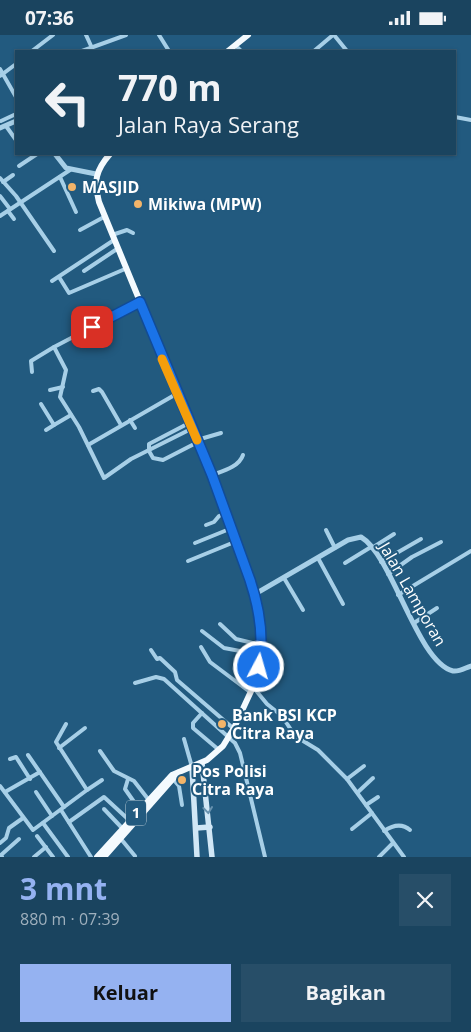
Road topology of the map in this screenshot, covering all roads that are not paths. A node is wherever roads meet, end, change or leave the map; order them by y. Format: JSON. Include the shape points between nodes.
{"nodes":[{"id":1,"x":53,"y":35,"type":"edge"},
{"id":2,"x":86,"y":35,"type":"edge"},
{"id":3,"x":123,"y":35,"type":"edge"},
{"id":4,"x":159,"y":35,"type":"edge"},
{"id":5,"x":248,"y":35,"type":"edge"},
{"id":6,"x":254,"y":35,"type":"edge"},
{"id":7,"x":334,"y":35,"type":"edge"},
{"id":8,"x":92,"y":48,"type":"junction"},
{"id":9,"x":39,"y":49,"type":"edge"},
{"id":10,"x":85,"y":50,"type":"edge"},
{"id":11,"x":167,"y":50,"type":"edge"},
{"id":12,"x":229,"y":50,"type":"edge"},
{"id":13,"x":238,"y":50,"type":"edge"},
{"id":14,"x":315,"y":50,"type":"edge"},
{"id":15,"x":346,"y":50,"type":"edge"},
{"id":16,"x":15,"y":64,"type":"edge"},
{"id":17,"x":1,"y":73,"type":"edge"},
{"id":18,"x":15,"y":94,"type":"edge"},
{"id":19,"x":15,"y":114,"type":"edge"},
{"id":20,"x":456,"y":117,"type":"edge"},
{"id":21,"x":471,"y":120,"type":"edge"},
{"id":22,"x":1,"y":121,"type":"dead end"},
{"id":23,"x":15,"y":121,"type":"edge"},
{"id":24,"x":3,"y":127,"type":"edge"},
{"id":25,"x":15,"y":139,"type":"edge"},
{"id":26,"x":35,"y":155,"type":"edge"},
{"id":27,"x":56,"y":155,"type":"edge"},
{"id":28,"x":109,"y":155,"type":"edge"},
{"id":29,"x":19,"y":166,"type":"dead end"},
{"id":30,"x":70,"y":170,"type":"junction"},
{"id":31,"x":96,"y":174,"type":"junction"},
{"id":32,"x":14,"y":175,"type":"dead end"},
{"id":33,"x":60,"y":177,"type":"junction"},
{"id":34,"x":2,"y":180,"type":"edge"},
{"id":35,"x":0,"y":196,"type":"edge"},
{"id":36,"x":20,"y":203,"type":"junction"},
{"id":37,"x":9,"y":210,"type":"junction"},
{"id":38,"x":76,"y":212,"type":"dead end"},
{"id":39,"x":0,"y":216,"type":"edge"},
{"id":40,"x":104,"y":217,"type":"junction"},
{"id":41,"x":14,"y":219,"type":"dead end"},
{"id":42,"x":80,"y":229,"type":"dead end"},
{"id":43,"x":133,"y":233,"type":"dead end"},
{"id":44,"x":113,"y":238,"type":"junction"},
{"id":45,"x":117,"y":249,"type":"junction"},
{"id":46,"x":54,"y":251,"type":"dead end"},
{"id":47,"x":125,"y":269,"type":"junction"},
{"id":48,"x":84,"y":271,"type":"dead end"},
{"id":49,"x":59,"y":277,"type":"junction"},
{"id":50,"x":52,"y":281,"type":"dead end"},
{"id":51,"x":140,"y":302,"type":"junction"},
{"id":52,"x":54,"y":347,"type":"junction"},
{"id":53,"x":32,"y":373,"type":"dead end"},
{"id":54,"x":63,"y":387,"type":"junction"},
{"id":55,"x":50,"y":389,"type":"dead end"},
{"id":56,"x":93,"y":391,"type":"dead end"},
{"id":57,"x":178,"y":393,"type":"junction"},
{"id":58,"x":41,"y":404,"type":"dead end"},
{"id":59,"x":72,"y":415,"type":"junction"},
{"id":60,"x":130,"y":420,"type":"junction"},
{"id":61,"x":54,"y":425,"type":"junction"},
{"id":62,"x":122,"y":425,"type":"junction"},
{"id":63,"x":192,"y":425,"type":"junction"},
{"id":64,"x":135,"y":428,"type":"dead end"},
{"id":65,"x":46,"y":430,"type":"dead end"},
{"id":66,"x":221,"y":433,"type":"dead end"},
{"id":67,"x":197,"y":441,"type":"junction"},
{"id":68,"x":88,"y":445,"type":"junction"},
{"id":69,"x":149,"y":451,"type":"junction"},
{"id":70,"x":243,"y":455,"type":"dead end"},
{"id":71,"x":212,"y":475,"type":"junction"},
{"id":72,"x":227,"y":513,"type":"junction"},
{"id":73,"x":206,"y":525,"type":"dead end"},
{"id":74,"x":232,"y":527,"type":"junction"},
{"id":75,"x":326,"y":530,"type":"dead end"},
{"id":76,"x":394,"y":534,"type":"dead end"},
{"id":77,"x":421,"y":539,"type":"dead end"},
{"id":78,"x":237,"y":541,"type":"junction"},
{"id":79,"x":441,"y":542,"type":"dead end"},
{"id":80,"x":195,"y":543,"type":"dead end"},
{"id":81,"x":371,"y":547,"type":"junction"},
{"id":82,"x":335,"y":548,"type":"junction"},
{"id":83,"x":471,"y":551,"type":"edge"},
{"id":84,"x":318,"y":558,"type":"junction"},
{"id":85,"x":188,"y":561,"type":"dead end"},
{"id":86,"x":381,"y":562,"type":"junction"},
{"id":87,"x":345,"y":563,"type":"dead end"},
{"id":88,"x":388,"y":574,"type":"junction"},
{"id":89,"x":284,"y":578,"type":"junction"},
{"id":90,"x":255,"y":594,"type":"junction"},
{"id":91,"x":398,"y":595,"type":"junction"},
{"id":92,"x":343,"y":604,"type":"dead end"},
{"id":93,"x":437,"y":608,"type":"dead end"},
{"id":94,"x":303,"y":611,"type":"dead end"},
{"id":95,"x":414,"y":623,"type":"junction"},
{"id":96,"x":220,"y":624,"type":"dead end"},
{"id":97,"x":202,"y":631,"type":"dead end"},
{"id":98,"x":262,"y":645,"type":"junction"},
{"id":99,"x":201,"y":647,"type":"dead end"},
{"id":100,"x":151,"y":650,"type":"dead end"},
{"id":101,"x":261,"y":655,"type":"junction"},
{"id":102,"x":471,"y":666,"type":"edge"},
{"id":103,"x":135,"y":683,"type":"dead end"},
{"id":104,"x":251,"y":689,"type":"junction"},
{"id":105,"x":202,"y":713,"type":"junction"},
{"id":106,"x":66,"y":724,"type":"dead end"},
{"id":107,"x":85,"y":728,"type":"dead end"},
{"id":108,"x":234,"y":729,"type":"junction"},
{"id":109,"x":229,"y":737,"type":"junction"},
{"id":110,"x":184,"y":739,"type":"dead end"},
{"id":111,"x":59,"y":748,"type":"junction"},
{"id":112,"x":219,"y":750,"type":"junction"},
{"id":113,"x":100,"y":751,"type":"dead end"},
{"id":114,"x":28,"y":755,"type":"dead end"},
{"id":115,"x":10,"y":759,"type":"dead end"},
{"id":116,"x":202,"y":763,"type":"junction"},
{"id":117,"x":364,"y":766,"type":"dead end"},
{"id":118,"x":192,"y":767,"type":"junction"},
{"id":119,"x":40,"y":772,"type":"junction"},
{"id":120,"x":178,"y":773,"type":"junction"},
{"id":121,"x":373,"y":778,"type":"dead end"},
{"id":122,"x":30,"y":779,"type":"junction"},
{"id":123,"x":128,"y":779,"type":"junction"},
{"id":124,"x":173,"y":779,"type":"junction"},
{"id":125,"x":346,"y":779,"type":"junction"},
{"id":126,"x":102,"y":780,"type":"dead end"},
{"id":127,"x":0,"y":786,"type":"edge"},
{"id":128,"x":87,"y":790,"type":"junction"},
{"id":129,"x":5,"y":792,"type":"junction"},
{"id":130,"x":36,"y":792,"type":"dead end"},
{"id":131,"x":358,"y":793,"type":"junction"},
{"id":132,"x":378,"y":797,"type":"dead end"},
{"id":133,"x":148,"y":799,"type":"junction"},
{"id":134,"x":182,"y":805,"type":"dead end"},
{"id":135,"x":366,"y":805,"type":"junction"},
{"id":136,"x":62,"y":809,"type":"junction"},
{"id":137,"x":104,"y":809,"type":"dead end"},
{"id":138,"x":140,"y":809,"type":"junction"},
{"id":139,"x":372,"y":813,"type":"junction"},
{"id":140,"x":52,"y":816,"type":"junction"},
{"id":141,"x":22,"y":818,"type":"junction"},
{"id":142,"x":129,"y":820,"type":"junction"},
{"id":143,"x":69,"y":821,"type":"junction"},
{"id":144,"x":43,"y":823,"type":"junction"},
{"id":145,"x":210,"y":827,"type":"junction"},
{"id":146,"x":122,"y":828,"type":"junction"},
{"id":147,"x":196,"y":828,"type":"junction"},
{"id":148,"x":352,"y":829,"type":"dead end"},
{"id":149,"x":410,"y":830,"type":"dead end"},
{"id":150,"x":384,"y":831,"type":"junction"},
{"id":151,"x":37,"y":836,"type":"dead end"},
{"id":152,"x":19,"y":839,"type":"dead end"},
{"id":153,"x":121,"y":839,"type":"junction"},
{"id":154,"x":0,"y":843,"type":"edge"},
{"id":155,"x":393,"y":843,"type":"junction"},
{"id":156,"x":46,"y":847,"type":"junction"},
{"id":157,"x":135,"y":856,"type":"dead end"},
{"id":158,"x":2,"y":857,"type":"edge"},
{"id":159,"x":34,"y":857,"type":"edge"},
{"id":160,"x":53,"y":857,"type":"edge"},
{"id":161,"x":68,"y":857,"type":"edge"},
{"id":162,"x":91,"y":857,"type":"edge"},
{"id":163,"x":97,"y":857,"type":"edge"},
{"id":164,"x":104,"y":857,"type":"edge"},
{"id":165,"x":197,"y":857,"type":"edge"},
{"id":166,"x":212,"y":857,"type":"edge"},
{"id":167,"x":265,"y":857,"type":"edge"},
{"id":168,"x":379,"y":857,"type":"edge"},
{"id":169,"x":404,"y":857,"type":"edge"}],
"edges":[{"from":1,"to":9,"type":"street"},
{"from":2,"to":8,"type":"street"},
{"from":3,"to":8,"type":"street"},
{"from":4,"to":11,"type":"street"},
{"from":5,"to":12,"type":"highway"},
{"from":6,"to":13,"type":"highway"},
{"from":7,"to":14,"type":"street"},
{"from":7,"to":15,"type":"street"},
{"from":8,"to":10,"type":"street"},
{"from":16,"to":17,"type":"street"},
{"from":17,"to":18,"type":"street"},
{"from":19,"to":22,"type":"street"},
{"from":20,"to":21,"type":"street"},
{"from":23,"to":24,"type":"street"},
{"from":24,"to":25,"type":"street"},
{"from":26,"to":29,"type":"street"},
{"from":27,"to":30,"type":"street"},
{"from":28,"to":31,"type":"highway"},
{"from":30,"to":31,"type":"street"},
{"from":30,"to":33,"type":"street"},
{"from":31,"to":40,"type":"highway","number":"1","via":[[95,186]]},
{"from":32,"to":34,"type":"street"},
{"from":33,"to":36,"type":"street"},
{"from":33,"to":38,"type":"street"},
{"from":34,"to":36,"type":"street"},
{"from":35,"to":37,"type":"street"},
{"from":36,"to":37,"type":"street"},
{"from":36,"to":46,"type":"street"},
{"from":37,"to":39,"type":"street"},
{"from":37,"to":41,"type":"street"},
{"from":40,"to":42,"type":"street"},
{"from":40,"to":44,"type":"highway","number":"1"},
{"from":43,"to":44,"type":"street","via":[[127,230]]},
{"from":44,"to":45,"type":"highway","number":"1"},
{"from":44,"to":49,"type":"street"},
{"from":45,"to":47,"type":"highway","number":"1"},
{"from":45,"to":48,"type":"street"},
{"from":47,"to":49,"type":"street","via":[[69,293]]},
{"from":47,"to":51,"type":"highway","number":"1"},
{"from":49,"to":50,"type":"street"},
{"from":51,"to":52,"type":"street"},
{"from":51,"to":57,"type":"highway","number":"1"},
{"from":52,"to":53,"type":"street","via":[[31,361]]},
{"from":52,"to":54,"type":"street","via":[[66,370]]},
{"from":54,"to":55,"type":"street"},
{"from":54,"to":59,"type":"street","via":[[59,396]]},
{"from":56,"to":62,"type":"street","via":[[101,390]]},
{"from":57,"to":60,"type":"street"},
{"from":57,"to":63,"type":"highway","number":"1"},
{"from":58,"to":61,"type":"street"},
{"from":59,"to":61,"type":"street"},
{"from":59,"to":68,"type":"street"},
{"from":60,"to":62,"type":"street"},
{"from":60,"to":64,"type":"street"},
{"from":61,"to":65,"type":"street"},
{"from":62,"to":68,"type":"street"},
{"from":63,"to":67,"type":"highway","number":"1"},
{"from":63,"to":69,"type":"street"},
{"from":63,"to":69,"type":"street","via":[[149,444]]},
{"from":66,"to":67,"type":"street"},
{"from":67,"to":69,"type":"street","via":[[162,460],[153,457]]},
{"from":67,"to":71,"type":"highway","number":"1"},
{"from":68,"to":69,"type":"street","via":[[105,478],[131,459]]},
{"from":70,"to":71,"type":"street","via":[[233,466]]},
{"from":71,"to":72,"type":"highway","number":"1"},
{"from":72,"to":73,"type":"street","via":[[218,515],[214,522]]},
{"from":72,"to":74,"type":"highway","number":"1"},
{"from":74,"to":78,"type":"highway","number":"1"},
{"from":74,"to":80,"type":"street"},
{"from":75,"to":82,"type":"street"},
{"from":76,"to":81,"type":"street"},
{"from":77,"to":86,"type":"street"},
{"from":78,"to":85,"type":"street"},
{"from":78,"to":90,"type":"highway","number":"1"},
{"from":79,"to":88,"type":"street"},
{"from":81,"to":82,"type":"street","name":"Jalan Lamporan","via":[[365,539],[356,537]]},
{"from":81,"to":86,"type":"street","name":"Jalan Lamporan"},
{"from":81,"to":87,"type":"street"},
{"from":82,"to":84,"type":"street","name":"Jalan Lamporan"},
{"from":83,"to":91,"type":"street"},
{"from":84,"to":89,"type":"street","name":"Jalan Lamporan"},
{"from":84,"to":92,"type":"street"},
{"from":86,"to":88,"type":"street","name":"Jalan Lamporan"},
{"from":88,"to":91,"type":"street","name":"Jalan Lamporan"},
{"from":89,"to":90,"type":"street","name":"Jalan Lamporan"},
{"from":89,"to":94,"type":"street"},
{"from":90,"to":98,"type":"highway","number":"1"},
{"from":91,"to":95,"type":"street","name":"Jalan Lamporan"},
{"from":93,"to":95,"type":"street"},
{"from":95,"to":102,"type":"street","name":"Jalan Lamporan","via":[[434,656],[445,667],[458,671]]},
{"from":96,"to":98,"type":"street","via":[[236,639]]},
{"from":97,"to":101,"type":"street","via":[[224,648]]},
{"from":98,"to":101,"type":"highway","number":"1"},
{"from":99,"to":104,"type":"street","via":[[210,662]]},
{"from":100,"to":108,"type":"street","via":[[157,659],[160,658],[175,672],[178,680]]},
{"from":101,"to":104,"type":"highway","number":"1"},
{"from":103,"to":105,"type":"street","via":[[161,677]]},
{"from":104,"to":108,"type":"highway","number":"1"},
{"from":104,"to":125,"type":"street","via":[[282,716],[295,736],[318,750]]},
{"from":105,"to":109,"type":"street"},
{"from":105,"to":112,"type":"street","via":[[193,723],[193,728]]},
{"from":106,"to":111,"type":"street","via":[[56,739]]},
{"from":107,"to":111,"type":"street"},
{"from":108,"to":109,"type":"highway","number":"1"},
{"from":109,"to":112,"type":"highway","number":"1"},
{"from":109,"to":167,"type":"street","via":[[239,749]]},
{"from":110,"to":118,"type":"street"},
{"from":111,"to":128,"type":"street"},
{"from":112,"to":116,"type":"highway","number":"1"},
{"from":113,"to":123,"type":"street","via":[[114,771]]},
{"from":114,"to":119,"type":"street"},
{"from":115,"to":122,"type":"street","via":[[16,757]]},
{"from":116,"to":118,"type":"highway","number":"1"},
{"from":116,"to":145,"type":"main road","one_way":true},
{"from":117,"to":125,"type":"street"},
{"from":118,"to":120,"type":"highway","number":"1"},
{"from":118,"to":147,"type":"main road"},
{"from":119,"to":122,"type":"street"},
{"from":119,"to":136,"type":"street"},
{"from":120,"to":124,"type":"highway","number":"1"},
{"from":120,"to":133,"type":"highway","number":"1"},
{"from":121,"to":131,"type":"street"},
{"from":122,"to":129,"type":"street"},
{"from":123,"to":133,"type":"street","via":[[134,781]]},
{"from":123,"to":138,"type":"street","via":[[125,789]]},
{"from":124,"to":134,"type":"street","via":[[181,792]]},
{"from":124,"to":153,"type":"highway","number":"1"},
{"from":125,"to":131,"type":"street"},
{"from":126,"to":128,"type":"street"},
{"from":127,"to":129,"type":"street"},
{"from":128,"to":136,"type":"street"},
{"from":129,"to":141,"type":"street"},
{"from":130,"to":140,"type":"street"},
{"from":131,"to":135,"type":"street"},
{"from":132,"to":135,"type":"street"},
{"from":133,"to":138,"type":"highway","number":"1"},
{"from":135,"to":139,"type":"street"},
{"from":136,"to":140,"type":"street"},
{"from":136,"to":143,"type":"street"},
{"from":137,"to":146,"type":"street"},
{"from":138,"to":142,"type":"highway","number":"1"},
{"from":139,"to":148,"type":"street"},
{"from":139,"to":150,"type":"street"},
{"from":140,"to":144,"type":"street"},
{"from":141,"to":144,"type":"street","via":[[33,830]]},
{"from":141,"to":154,"type":"street","via":[[9,828],[6,838]]},
{"from":142,"to":143,"type":"street","via":[[104,797]]},
{"from":142,"to":146,"type":"highway","number":"1"},
{"from":143,"to":162,"type":"street"},
{"from":144,"to":161,"type":"street"},
{"from":145,"to":147,"type":"main road"},
{"from":145,"to":166,"type":"main road"},
{"from":146,"to":163,"type":"highway","number":"1"},
{"from":147,"to":165,"type":"main road"},
{"from":149,"to":150,"type":"street","via":[[398,825]]},
{"from":150,"to":155,"type":"street"},
{"from":151,"to":156,"type":"street"},
{"from":152,"to":158,"type":"street","via":[[4,851]]},
{"from":153,"to":157,"type":"street"},
{"from":153,"to":164,"type":"highway","number":"1"},
{"from":155,"to":168,"type":"street"},
{"from":155,"to":169,"type":"street"},
{"from":156,"to":159,"type":"street"},
{"from":156,"to":160,"type":"street"}]}
